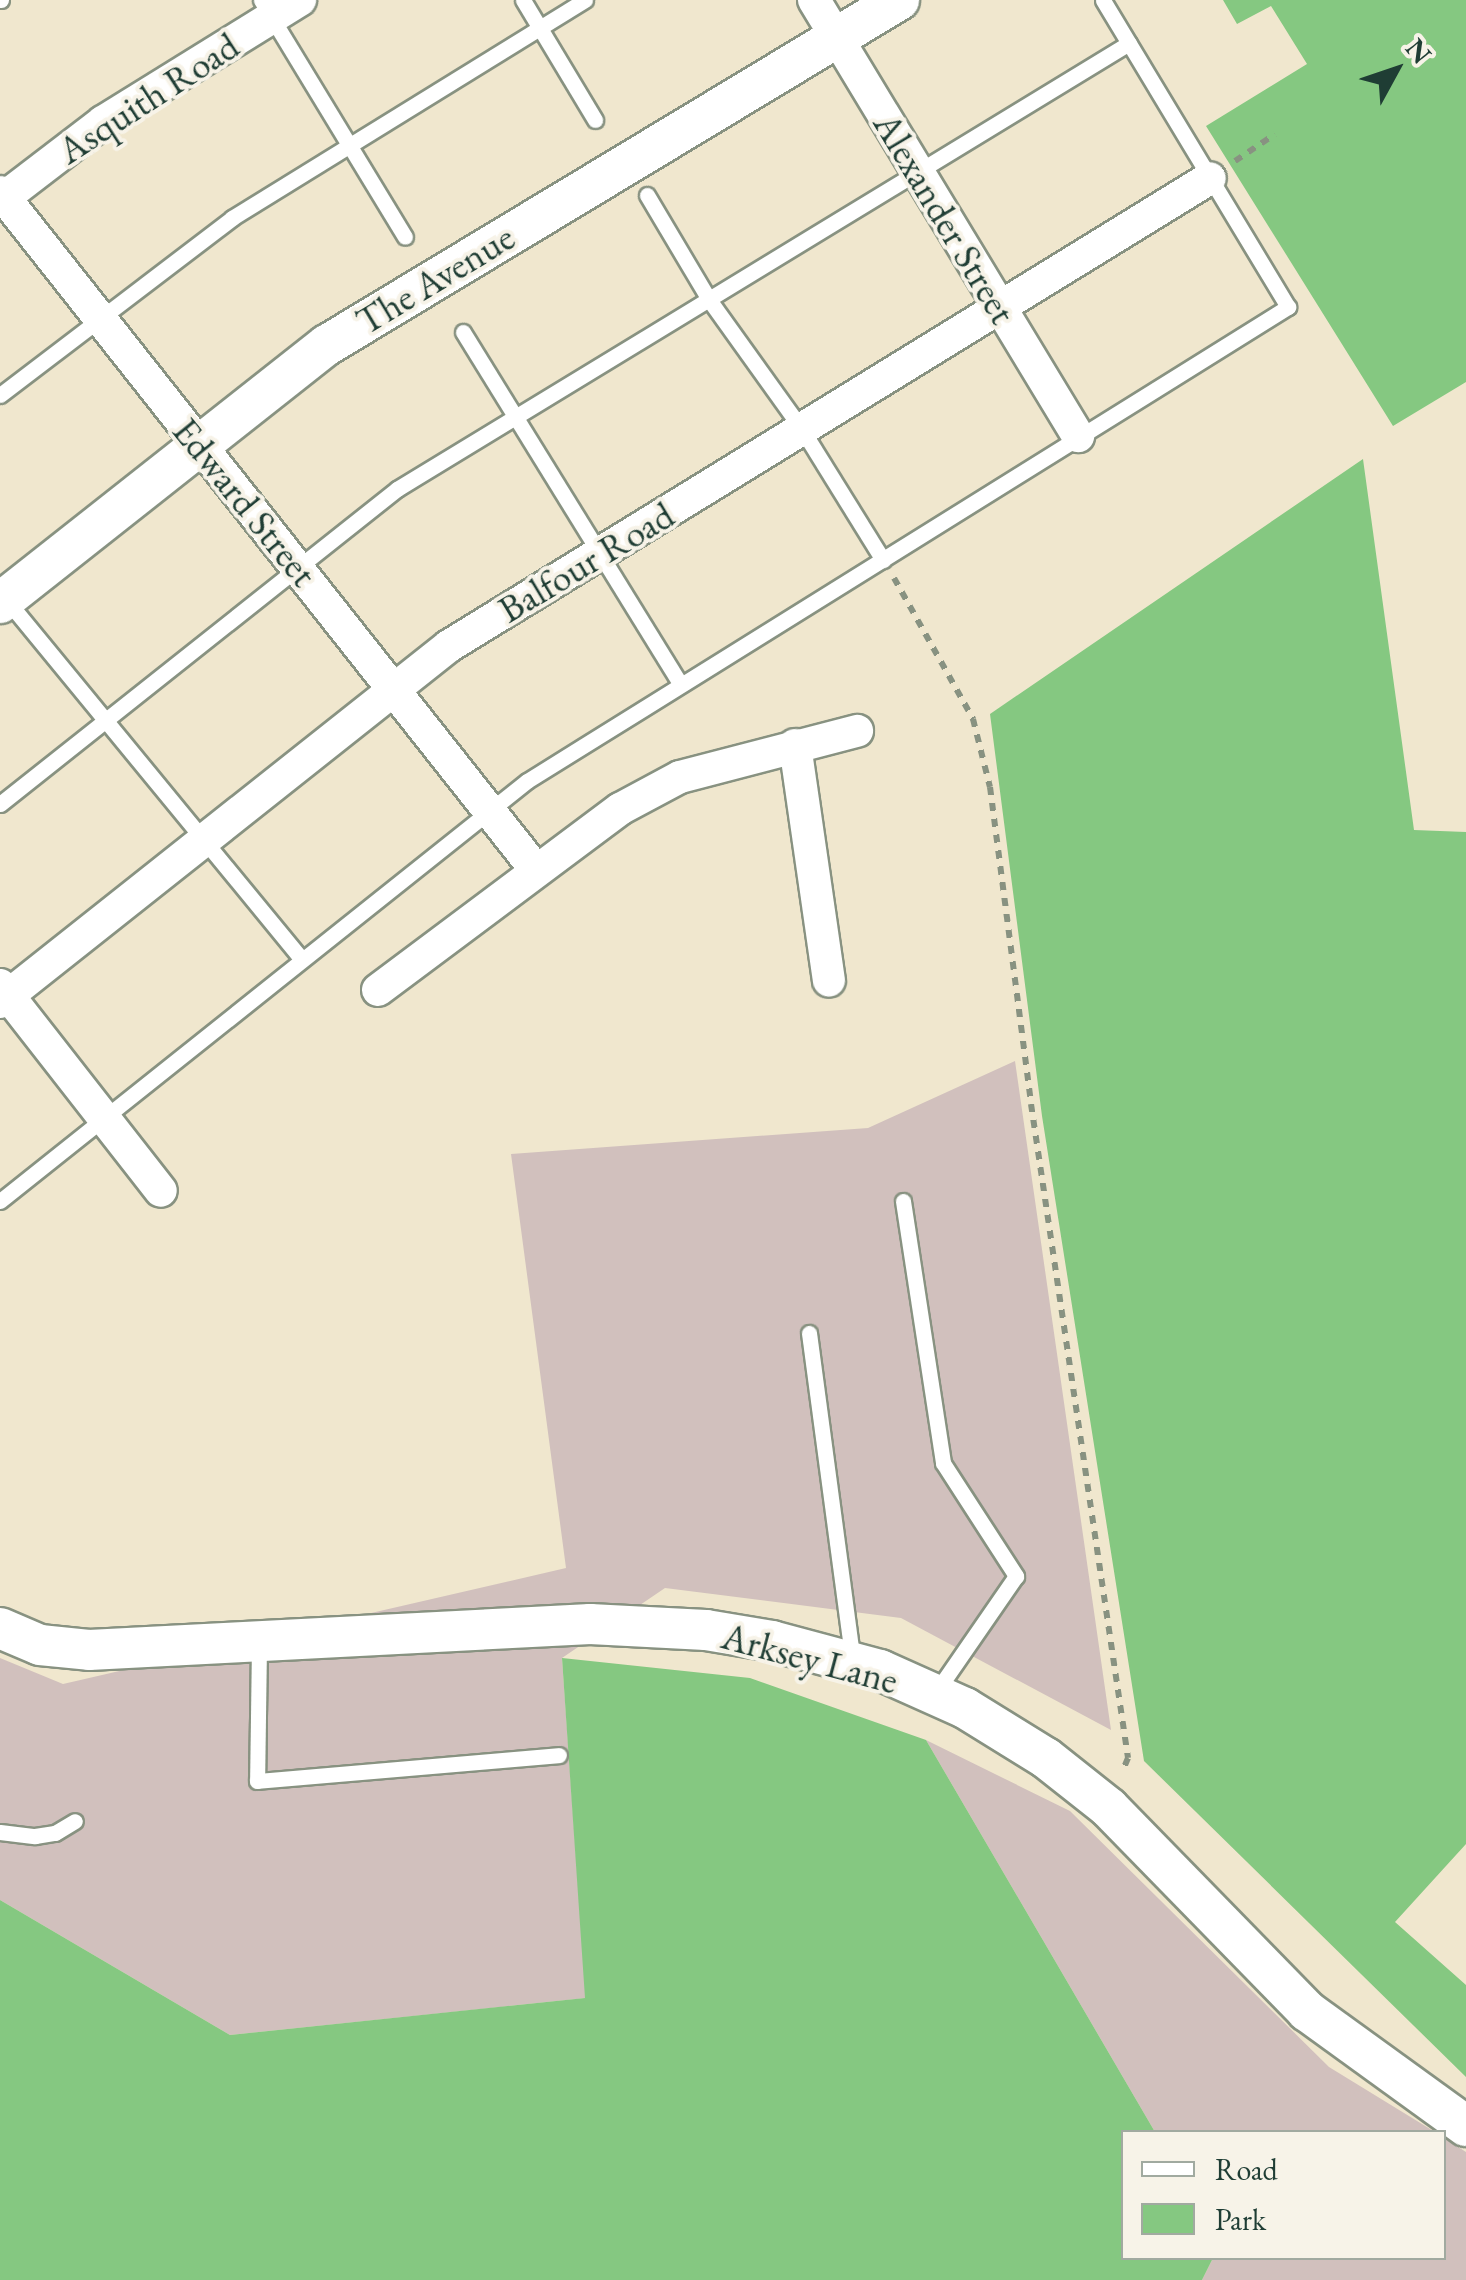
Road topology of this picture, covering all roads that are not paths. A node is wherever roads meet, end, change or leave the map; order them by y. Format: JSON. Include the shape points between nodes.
{"nodes":[{"id":1,"x":523,"y":0,"type":"edge"},
{"id":2,"x":585,"y":0,"type":"edge"},
{"id":3,"x":814,"y":0,"type":"edge"},
{"id":4,"x":900,"y":0,"type":"edge"},
{"id":5,"x":1103,"y":0,"type":"edge"},
{"id":6,"x":278,"y":6,"type":"edge"},
{"id":7,"x":540,"y":28,"type":"junction"},
{"id":8,"x":838,"y":37,"type":"junction"},
{"id":9,"x":1129,"y":43,"type":"junction"},
{"id":10,"x":596,"y":120,"type":"dead end"},
{"id":11,"x":349,"y":146,"type":"junction"},
{"id":12,"x":918,"y":173,"type":"junction"},
{"id":13,"x":1210,"y":178,"type":"junction"},
{"id":14,"x":647,"y":195,"type":"dead end"},
{"id":15,"x":2,"y":197,"type":"edge"},
{"id":16,"x":405,"y":237,"type":"dead end"},
{"id":17,"x":710,"y":301,"type":"junction"},
{"id":18,"x":999,"y":309,"type":"junction"},
{"id":19,"x":97,"y":317,"type":"junction"},
{"id":20,"x":463,"y":332,"type":"dead end"},
{"id":21,"x":0,"y":394,"type":"edge"},
{"id":22,"x":517,"y":420,"type":"junction"},
{"id":23,"x":803,"y":431,"type":"junction"},
{"id":24,"x":1078,"y":436,"type":"junction"},
{"id":25,"x":198,"y":443,"type":"junction"},
{"id":26,"x":596,"y":555,"type":"junction"},
{"id":27,"x":883,"y":560,"type":"junction"},
{"id":28,"x":296,"y":566,"type":"junction"},
{"id":29,"x":2,"y":597,"type":"edge"},
{"id":30,"x":680,"y":684,"type":"junction"},
{"id":31,"x":395,"y":690,"type":"junction"},
{"id":32,"x":106,"y":718,"type":"junction"},
{"id":33,"x":856,"y":731,"type":"dead end"},
{"id":34,"x":796,"y":745,"type":"junction"},
{"id":35,"x":0,"y":804,"type":"edge"},
{"id":36,"x":490,"y":812,"type":"junction"},
{"id":37,"x":205,"y":840,"type":"junction"},
{"id":38,"x":536,"y":870,"type":"junction"},
{"id":39,"x":302,"y":960,"type":"junction"},
{"id":40,"x":829,"y":980,"type":"dead end"},
{"id":41,"x":378,"y":990,"type":"dead end"},
{"id":42,"x":3,"y":994,"type":"edge"},
{"id":43,"x":104,"y":1118,"type":"junction"},
{"id":44,"x":161,"y":1191,"type":"dead end"},
{"id":45,"x":0,"y":1201,"type":"edge"},
{"id":46,"x":902,"y":1201,"type":"dead end"},
{"id":47,"x":809,"y":1333,"type":"dead end"},
{"id":48,"x":0,"y":1628,"type":"edge"},
{"id":49,"x":259,"y":1641,"type":"junction"},
{"id":50,"x":853,"y":1663,"type":"junction"},
{"id":51,"x":934,"y":1694,"type":"junction"},
{"id":52,"x":559,"y":1755,"type":"dead end"},
{"id":53,"x":74,"y":1821,"type":"dead end"},
{"id":54,"x":0,"y":1832,"type":"edge"},
{"id":55,"x":1466,"y":2126,"type":"edge"}],
"edges":[{"from":1,"to":7,"type":"lane"},
{"from":2,"to":7,"type":"lane"},
{"from":3,"to":8,"type":"street","name":"Alexander Street"},
{"from":4,"to":8,"type":"street","name":"The Avenue"},
{"from":5,"to":9,"type":"lane"},
{"from":6,"to":11,"type":"lane"},
{"from":6,"to":15,"type":"street","name":"Asquith Road"},
{"from":7,"to":10,"type":"lane"},
{"from":7,"to":11,"type":"lane"},
{"from":8,"to":12,"type":"street","name":"Alexander Street"},
{"from":8,"to":25,"type":"street","name":"The Avenue","via":[[327,344]]},
{"from":9,"to":12,"type":"lane"},
{"from":9,"to":13,"type":"lane"},
{"from":11,"to":16,"type":"lane"},
{"from":11,"to":19,"type":"lane","via":[[232,218]]},
{"from":12,"to":17,"type":"lane"},
{"from":12,"to":18,"type":"street","name":"Alexander Street"},
{"from":13,"to":18,"type":"street","name":"Balfour Road"},
{"from":13,"to":24,"type":"lane","via":[[1288,307]]},
{"from":14,"to":17,"type":"lane"},
{"from":15,"to":19,"type":"street","name":"Edward Street"},
{"from":17,"to":22,"type":"lane"},
{"from":17,"to":23,"type":"lane"},
{"from":18,"to":23,"type":"street","name":"Balfour Road"},
{"from":18,"to":24,"type":"street","name":"Alexander Street"},
{"from":19,"to":21,"type":"lane"},
{"from":19,"to":25,"type":"street","name":"Edward Street"},
{"from":20,"to":22,"type":"lane"},
{"from":22,"to":26,"type":"lane"},
{"from":22,"to":28,"type":"lane","via":[[397,490]]},
{"from":23,"to":26,"type":"street","name":"Balfour Road"},
{"from":23,"to":27,"type":"lane"},
{"from":24,"to":27,"type":"lane"},
{"from":25,"to":28,"type":"street","name":"Edward Street"},
{"from":25,"to":29,"type":"street","name":"The Avenue"},
{"from":26,"to":30,"type":"lane"},
{"from":26,"to":31,"type":"street","name":"Balfour Road","via":[[450,646]]},
{"from":27,"to":30,"type":"lane"},
{"from":28,"to":31,"type":"street","name":"Edward Street"},
{"from":28,"to":32,"type":"lane"},
{"from":29,"to":32,"type":"lane"},
{"from":30,"to":36,"type":"lane","via":[[571,751]]},
{"from":31,"to":36,"type":"street","name":"Edward Street"},
{"from":31,"to":37,"type":"street","name":"Balfour Road"},
{"from":32,"to":35,"type":"lane"},
{"from":32,"to":37,"type":"lane"},
{"from":33,"to":34,"type":"street"},
{"from":34,"to":38,"type":"street","via":[[680,777],[620,808]]},
{"from":34,"to":40,"type":"street"},
{"from":36,"to":38,"type":"street","name":"Edward Street"},
{"from":36,"to":39,"type":"lane"},
{"from":37,"to":39,"type":"lane"},
{"from":37,"to":42,"type":"street","name":"Balfour Road"},
{"from":38,"to":41,"type":"street"},
{"from":39,"to":43,"type":"lane"},
{"from":42,"to":43,"type":"street"},
{"from":43,"to":44,"type":"street"},
{"from":43,"to":45,"type":"lane"},
{"from":46,"to":51,"type":"lane","via":[[943,1463],[1016,1576]]},
{"from":47,"to":50,"type":"lane"},
{"from":48,"to":49,"type":"street","name":"Arksey Lane","via":[[40,1645],[89,1650]]},
{"from":49,"to":50,"type":"street","name":"Arksey Lane","via":[[590,1624],[706,1630]]},
{"from":49,"to":52,"type":"lane","via":[[256,1782]]},
{"from":50,"to":51,"type":"street","name":"Arksey Lane"},
{"from":51,"to":55,"type":"street","name":"Arksey Lane","via":[[1046,1758],[1109,1808],[1308,2011]]},
{"from":53,"to":54,"type":"lane","via":[[35,1836]]}]}
